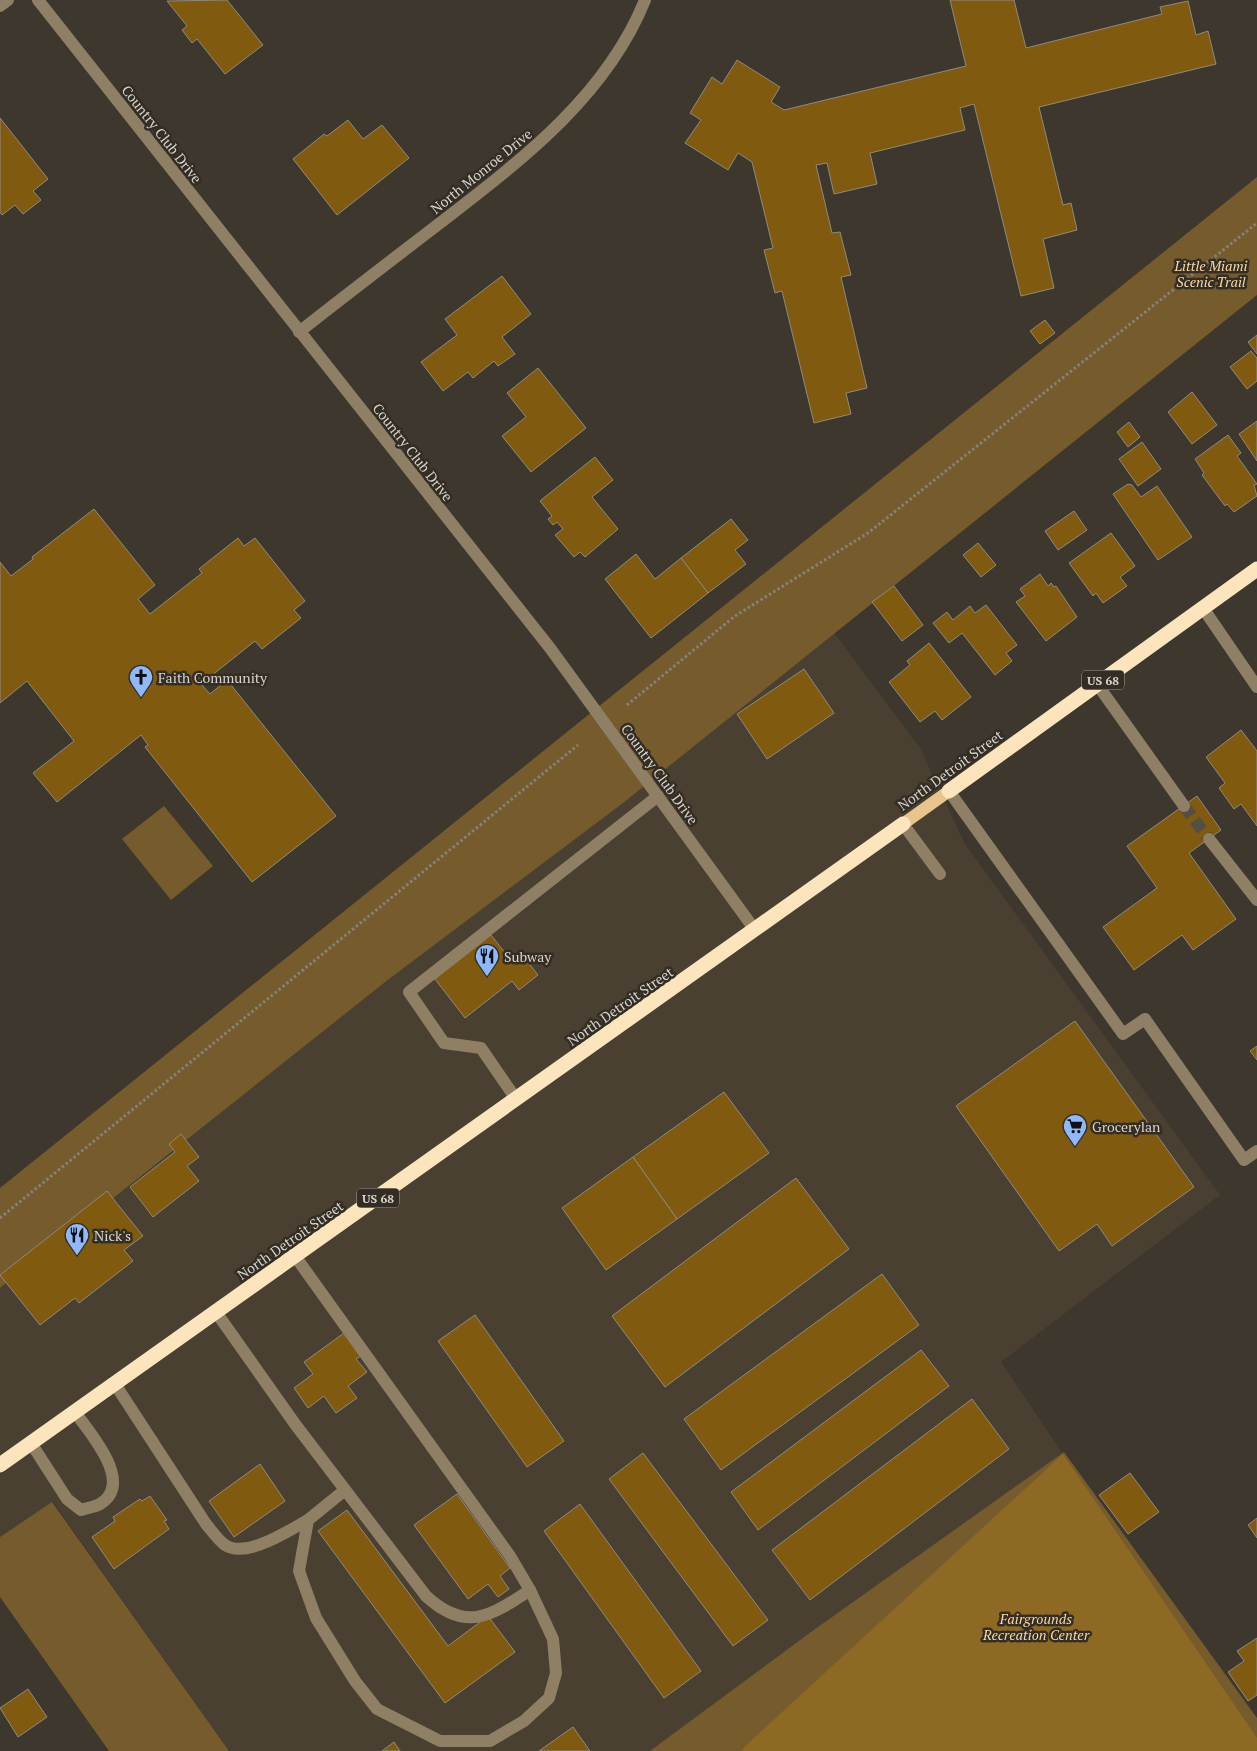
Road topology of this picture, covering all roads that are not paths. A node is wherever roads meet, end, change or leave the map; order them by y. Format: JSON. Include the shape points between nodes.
{"nodes":[{"id":1,"x":8,"y":0,"type":"edge"},
{"id":2,"x":38,"y":0,"type":"edge"},
{"id":3,"x":646,"y":0,"type":"edge"},
{"id":4,"x":0,"y":6,"type":"edge"},
{"id":5,"x":299,"y":332,"type":"junction"},
{"id":6,"x":1257,"y":569,"type":"edge"},
{"id":7,"x":1202,"y":608,"type":"junction"},
{"id":8,"x":1097,"y":684,"type":"junction"},
{"id":9,"x":1257,"y":687,"type":"edge"},
{"id":10,"x":948,"y":791,"type":"junction"},
{"id":11,"x":658,"y":796,"type":"junction"},
{"id":12,"x":1184,"y":806,"type":"tunnel mouth"},
{"id":13,"x":902,"y":824,"type":"junction"},
{"id":14,"x":1209,"y":839,"type":"tunnel mouth"},
{"id":15,"x":940,"y":874,"type":"dead end"},
{"id":16,"x":1257,"y":900,"type":"edge"},
{"id":17,"x":755,"y":930,"type":"junction"},
{"id":18,"x":516,"y":1099,"type":"junction"},
{"id":19,"x":1257,"y":1151,"type":"edge"},
{"id":20,"x":295,"y":1256,"type":"junction"},
{"id":21,"x":216,"y":1312,"type":"junction"},
{"id":22,"x":115,"y":1384,"type":"junction"},
{"id":23,"x":75,"y":1412,"type":"junction"},
{"id":24,"x":31,"y":1443,"type":"junction"},
{"id":25,"x":0,"y":1465,"type":"edge"},
{"id":26,"x":345,"y":1490,"type":"junction"},
{"id":27,"x":308,"y":1520,"type":"junction"},
{"id":28,"x":530,"y":1590,"type":"junction"}],
"edges":[{"from":1,"to":4,"type":"street"},
{"from":2,"to":5,"type":"street","name":"Country Club Drive"},
{"from":3,"to":5,"type":"street","name":"North Monroe Drive","via":[[623,43],[589,92],[542,142]]},
{"from":5,"to":11,"type":"street","name":"Country Club Drive","via":[[550,648]]},
{"from":6,"to":7,"type":"highway","name":"North Detroit Street","number":"US 68"},
{"from":7,"to":8,"type":"highway","name":"North Detroit Street","number":"US 68"},
{"from":7,"to":9,"type":"street"},
{"from":8,"to":10,"type":"highway","name":"North Detroit Street","number":"US 68"},
{"from":8,"to":12,"type":"street"},
{"from":10,"to":13,"type":"main road","name":"North Detroit Street","number":"US 68"},
{"from":10,"to":19,"type":"street","via":[[1123,1034],[1145,1019],[1244,1160]]},
{"from":11,"to":17,"type":"street","name":"Country Club Drive"},
{"from":11,"to":18,"type":"street","via":[[409,992],[444,1043],[481,1048]]},
{"from":13,"to":15,"type":"street"},
{"from":13,"to":17,"type":"highway","name":"North Detroit Street","number":"US 68"},
{"from":14,"to":16,"type":"street"},
{"from":17,"to":18,"type":"highway","name":"North Detroit Street","number":"US 68"},
{"from":18,"to":20,"type":"highway","name":"North Detroit Street","number":"US 68"},
{"from":20,"to":21,"type":"highway","name":"North Detroit Street","number":"US 68"},
{"from":20,"to":28,"type":"street","via":[[510,1556]]},
{"from":21,"to":22,"type":"highway","name":"North Detroit Street","number":"US 68"},
{"from":21,"to":26,"type":"street"},
{"from":22,"to":23,"type":"highway","name":"North Detroit Street","number":"US 68"},
{"from":22,"to":27,"type":"street","via":[[206,1524],[225,1545],[242,1550],[262,1544]]},
{"from":23,"to":24,"type":"highway","name":"North Detroit Street","number":"US 68"},
{"from":23,"to":24,"type":"street","via":[[110,1464],[114,1478],[111,1492],[100,1504],[81,1510],[67,1498]]},
{"from":24,"to":25,"type":"highway","name":"North Detroit Street","number":"US 68"},
{"from":26,"to":27,"type":"street"},
{"from":26,"to":28,"type":"street","via":[[426,1596],[442,1610],[460,1617],[479,1616],[492,1613]]},
{"from":27,"to":28,"type":"street","via":[[299,1571],[316,1618],[376,1709],[440,1741],[490,1741],[524,1721],[549,1698],[556,1673],[553,1639]]}]}
